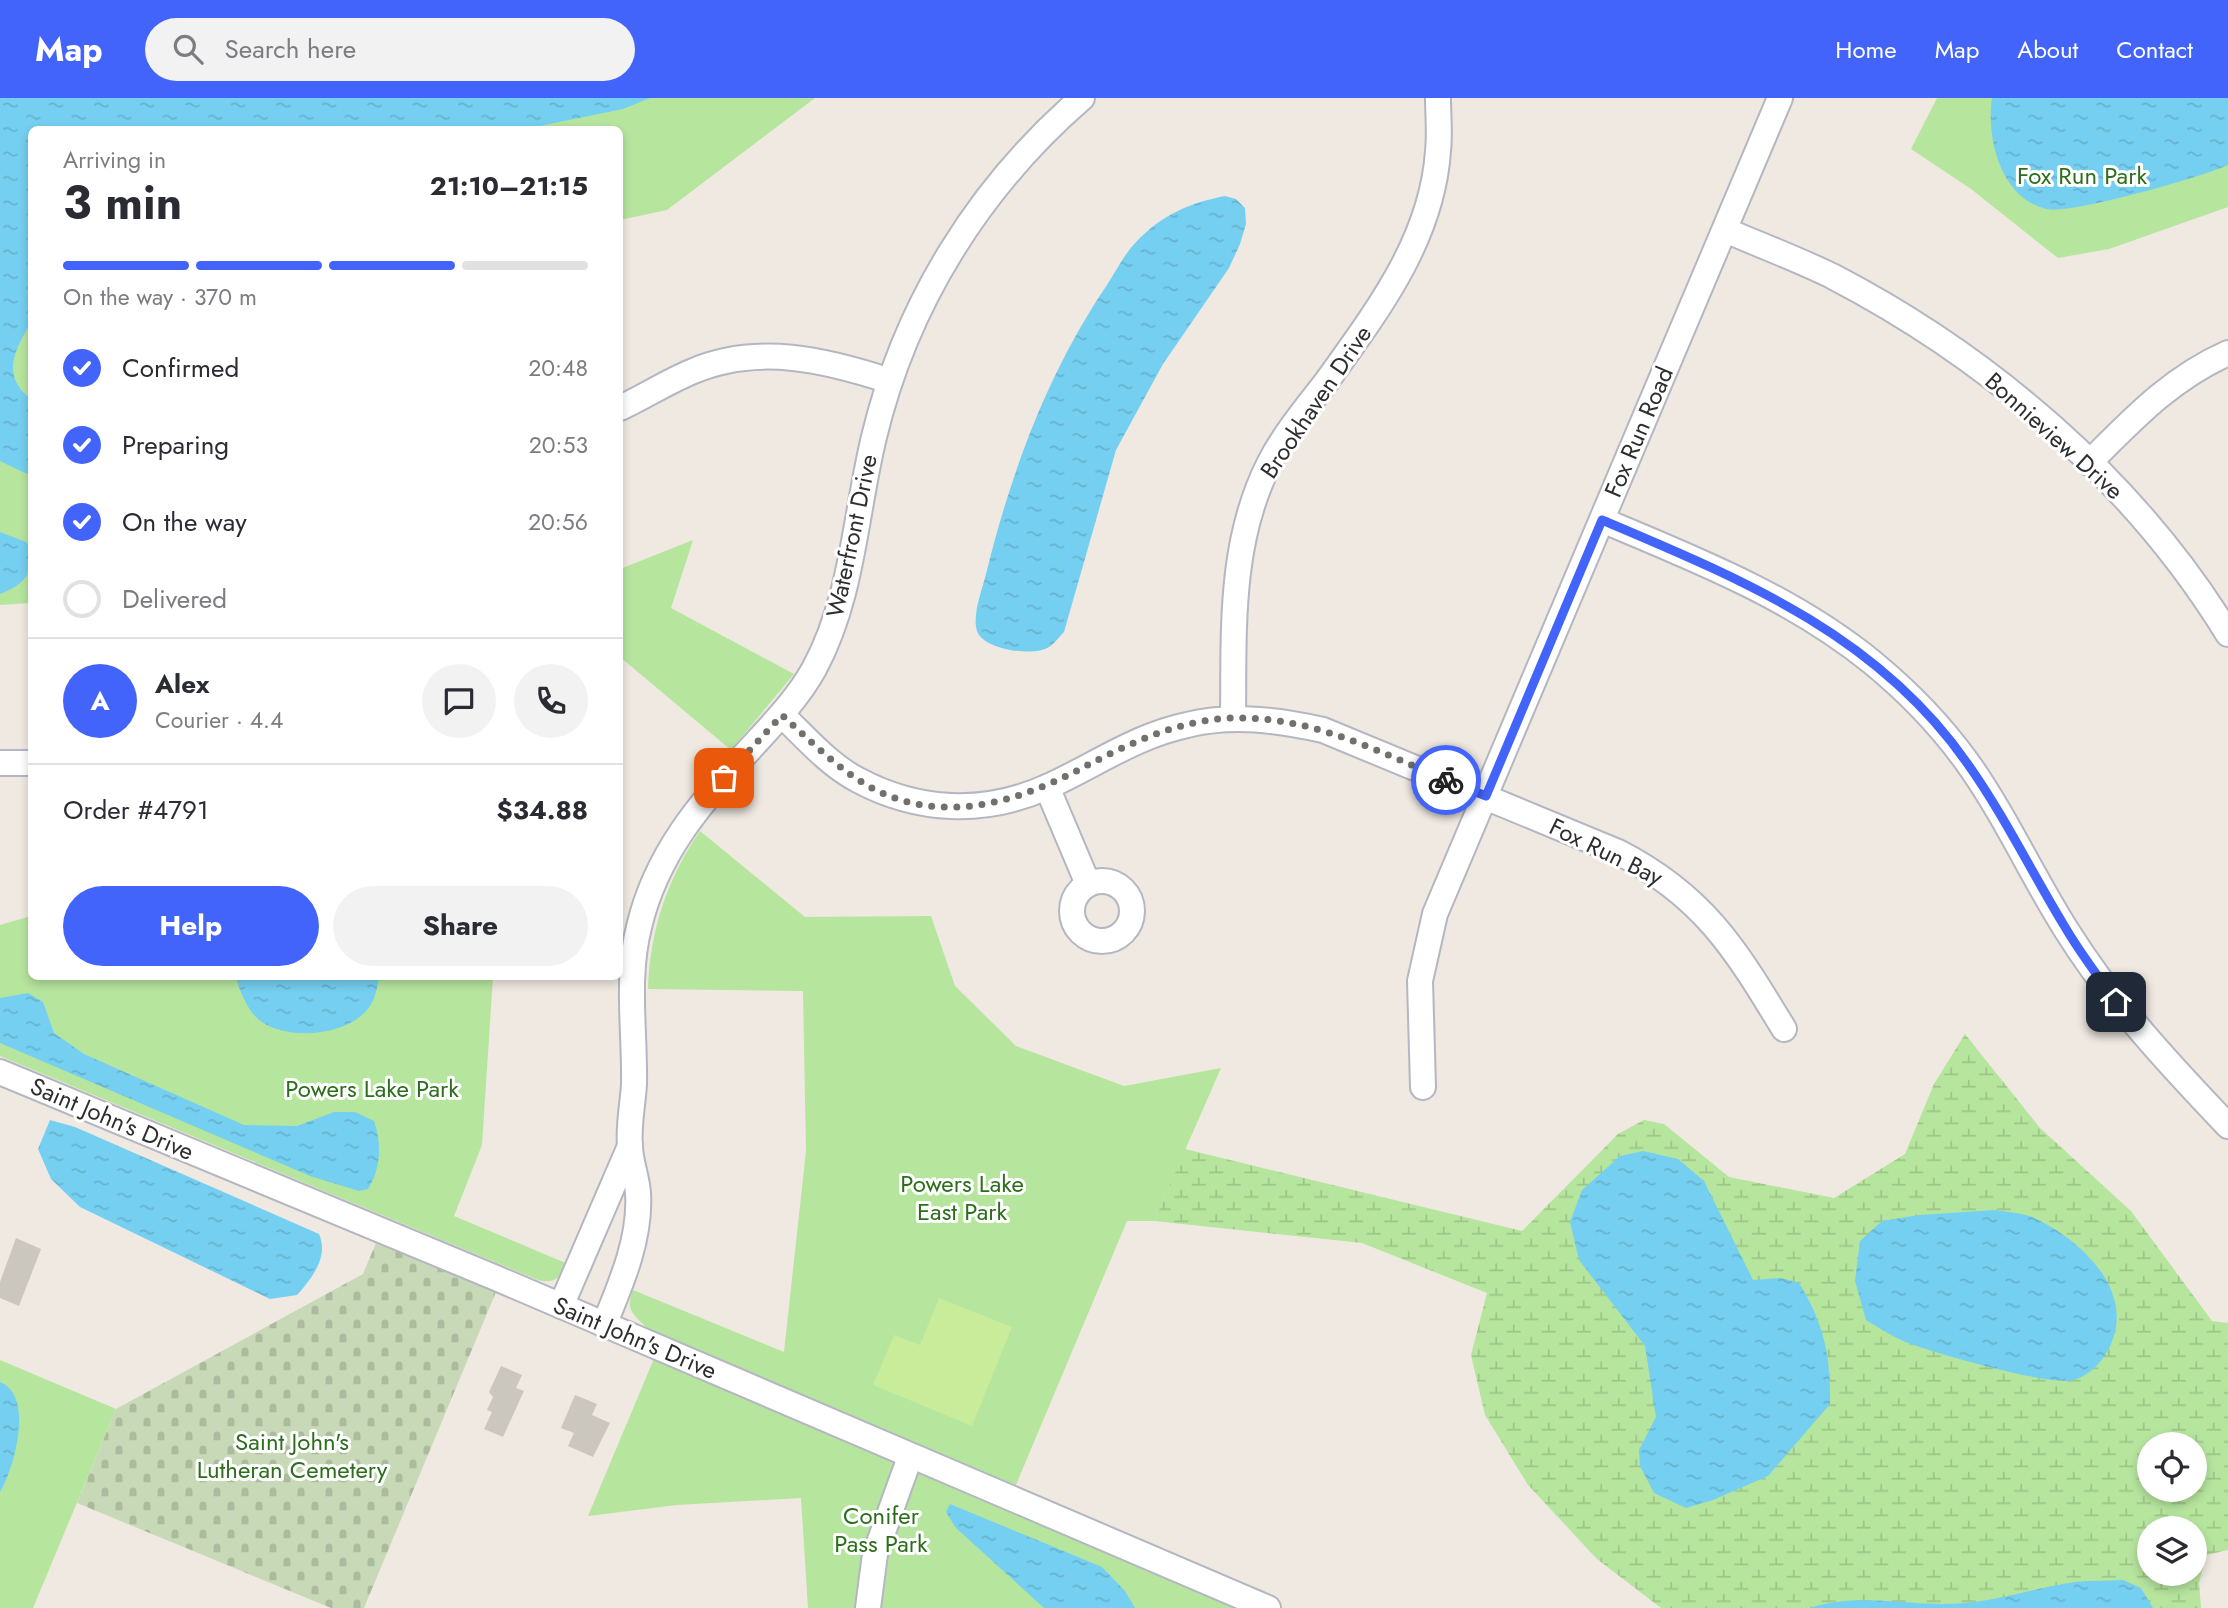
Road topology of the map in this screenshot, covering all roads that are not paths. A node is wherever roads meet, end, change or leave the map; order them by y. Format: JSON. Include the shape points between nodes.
{"nodes":[{"id":1,"x":1082,"y":98,"type":"edge"},
{"id":2,"x":1438,"y":98,"type":"edge"},
{"id":3,"x":1780,"y":98,"type":"edge"},
{"id":4,"x":1725,"y":230,"type":"junction"},
{"id":5,"x":2228,"y":353,"type":"edge"},
{"id":6,"x":890,"y":381,"type":"junction"},
{"id":7,"x":623,"y":406,"type":"edge"},
{"id":8,"x":2089,"y":463,"type":"junction"},
{"id":9,"x":1602,"y":520,"type":"junction"},
{"id":10,"x":2228,"y":634,"type":"edge"},
{"id":11,"x":782,"y":715,"type":"junction"},
{"id":12,"x":1233,"y":718,"type":"junction"},
{"id":13,"x":0,"y":763,"type":"edge"},
{"id":14,"x":28,"y":763,"type":"edge"},
{"id":15,"x":1047,"y":787,"type":"junction"},
{"id":16,"x":1486,"y":796,"type":"junction"},
{"id":17,"x":1088,"y":884,"type":"dead end"},
{"id":18,"x":1784,"y":1029,"type":"dead end"},
{"id":19,"x":0,"y":1072,"type":"edge"},
{"id":20,"x":1423,"y":1087,"type":"dead end"},
{"id":21,"x":2228,"y":1126,"type":"edge"},
{"id":22,"x":629,"y":1146,"type":"junction"},
{"id":23,"x":561,"y":1306,"type":"junction"},
{"id":24,"x":604,"y":1325,"type":"junction"},
{"id":25,"x":910,"y":1457,"type":"junction"},
{"id":26,"x":869,"y":1608,"type":"edge"},
{"id":27,"x":1268,"y":1608,"type":"edge"}],
"edges":[{"from":1,"to":6,"type":"street","name":"Waterfront Drive","via":[[1006,174],[964,230],[915,315]]},
{"from":2,"to":12,"type":"street","name":"Brookhaven Drive","via":[[1438,152],[1429,205],[1411,252],[1384,301],[1270,463],[1254,502],[1235,585]]},
{"from":3,"to":4,"type":"street","name":"Fox Run Road"},
{"from":4,"to":8,"type":"street","name":"Bonnieview Drive","via":[[1830,276],[1956,350],[2025,403]]},
{"from":4,"to":9,"type":"street","name":"Fox Run Road"},
{"from":5,"to":8,"type":"street","via":[[2165,390]]},
{"from":6,"to":7,"type":"street","via":[[804,358],[765,356],[694,370]]},
{"from":6,"to":11,"type":"street","name":"Waterfront Drive","via":[[874,436],[840,610],[813,671]]},
{"from":8,"to":10,"type":"street","name":"Bonnieview Drive","via":[[2147,524]]},
{"from":9,"to":16,"type":"street","name":"Fox Run Road"},
{"from":9,"to":21,"type":"street","via":[[1782,600],[1840,638],[1906,693],[1966,762],[2067,931],[2116,1002]]},
{"from":11,"to":15,"type":"street","name":"Fox Run Bay","via":[[856,779],[898,798],[942,808],[981,806]]},
{"from":11,"to":22,"type":"street","name":"Waterfront Drive","via":[[687,821],[649,892],[633,959],[634,1083]]},
{"from":12,"to":15,"type":"street","name":"Fox Run Bay","via":[[1187,724],[1146,737]]},
{"from":12,"to":16,"type":"street","name":"Fox Run Bay","via":[[1281,720],[1323,730]]},
{"from":13,"to":14,"type":"street"},
{"from":15,"to":17,"type":"street"},
{"from":16,"to":18,"type":"street","name":"Fox Run Bay","via":[[1652,869],[1711,919]]},
{"from":16,"to":20,"type":"street","name":"Fox Run Road","via":[[1426,942],[1420,981]]},
{"from":19,"to":23,"type":"street","name":"Saint John's Drive"},
{"from":22,"to":23,"type":"street","name":"Waterfront Drive"},
{"from":22,"to":24,"type":"street","name":"Waterfront Drive","via":[[639,1194],[633,1239],[625,1274]]},
{"from":23,"to":24,"type":"street","name":"Saint John's Drive"},
{"from":24,"to":25,"type":"street","name":"Saint John's Drive"},
{"from":25,"to":26,"type":"street","via":[[875,1554]]},
{"from":25,"to":27,"type":"street","name":"Saint John's Drive"}]}
